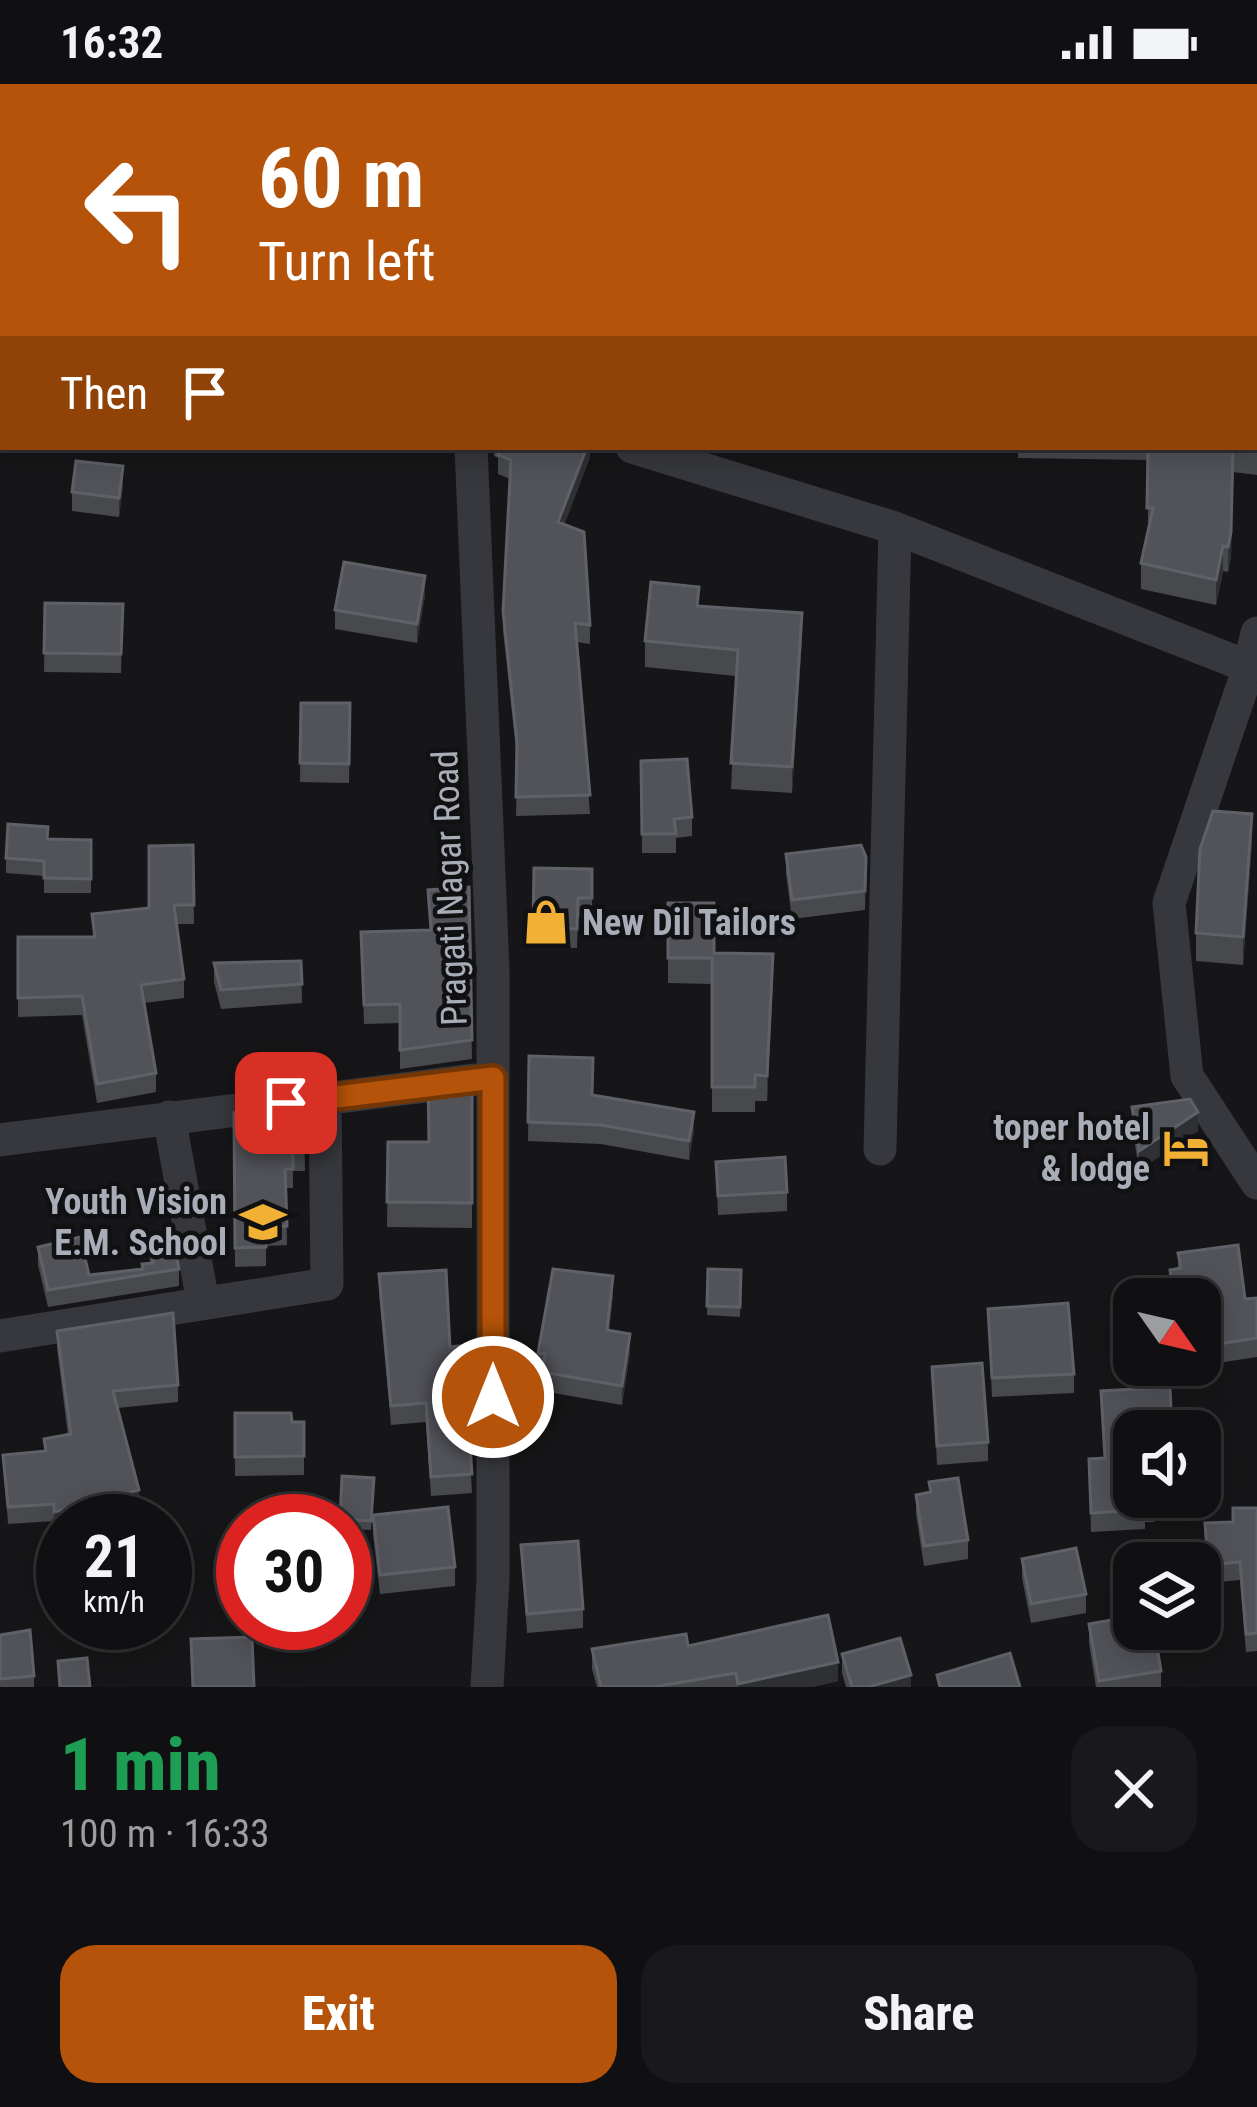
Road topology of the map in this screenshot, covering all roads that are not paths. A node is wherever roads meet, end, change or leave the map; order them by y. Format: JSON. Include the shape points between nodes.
{"nodes":[{"id":1,"x":471,"y":450,"type":"edge"},
{"id":2,"x":642,"y":450,"type":"edge"},
{"id":3,"x":895,"y":528,"type":"junction"},
{"id":4,"x":1257,"y":633,"type":"edge"},
{"id":5,"x":1253,"y":666,"type":"edge"},
{"id":6,"x":493,"y":1078,"type":"junction"},
{"id":7,"x":325,"y":1099,"type":"junction"},
{"id":8,"x":169,"y":1118,"type":"junction"},
{"id":9,"x":1241,"y":1130,"type":"edge"},
{"id":10,"x":0,"y":1140,"type":"edge"},
{"id":11,"x":880,"y":1148,"type":"dead end"},
{"id":12,"x":1257,"y":1183,"type":"edge"},
{"id":13,"x":203,"y":1302,"type":"junction"},
{"id":14,"x":0,"y":1336,"type":"edge"},
{"id":15,"x":487,"y":1687,"type":"edge"}],
"edges":[{"from":1,"to":6,"type":"street","name":"Pragati Nagar Road"},
{"from":2,"to":3,"type":"street"},
{"from":3,"to":5,"type":"street"},
{"from":3,"to":11,"type":"street"},
{"from":4,"to":5,"type":"street"},
{"from":5,"to":9,"type":"street","via":[[1169,903],[1186,1076]]},
{"from":6,"to":7,"type":"street"},
{"from":6,"to":15,"type":"street","name":"Pragati Nagar Road"},
{"from":7,"to":8,"type":"street"},
{"from":7,"to":13,"type":"street","via":[[327,1284]]},
{"from":8,"to":10,"type":"street"},
{"from":8,"to":13,"type":"street"},
{"from":9,"to":12,"type":"street"},
{"from":13,"to":14,"type":"street"}]}
